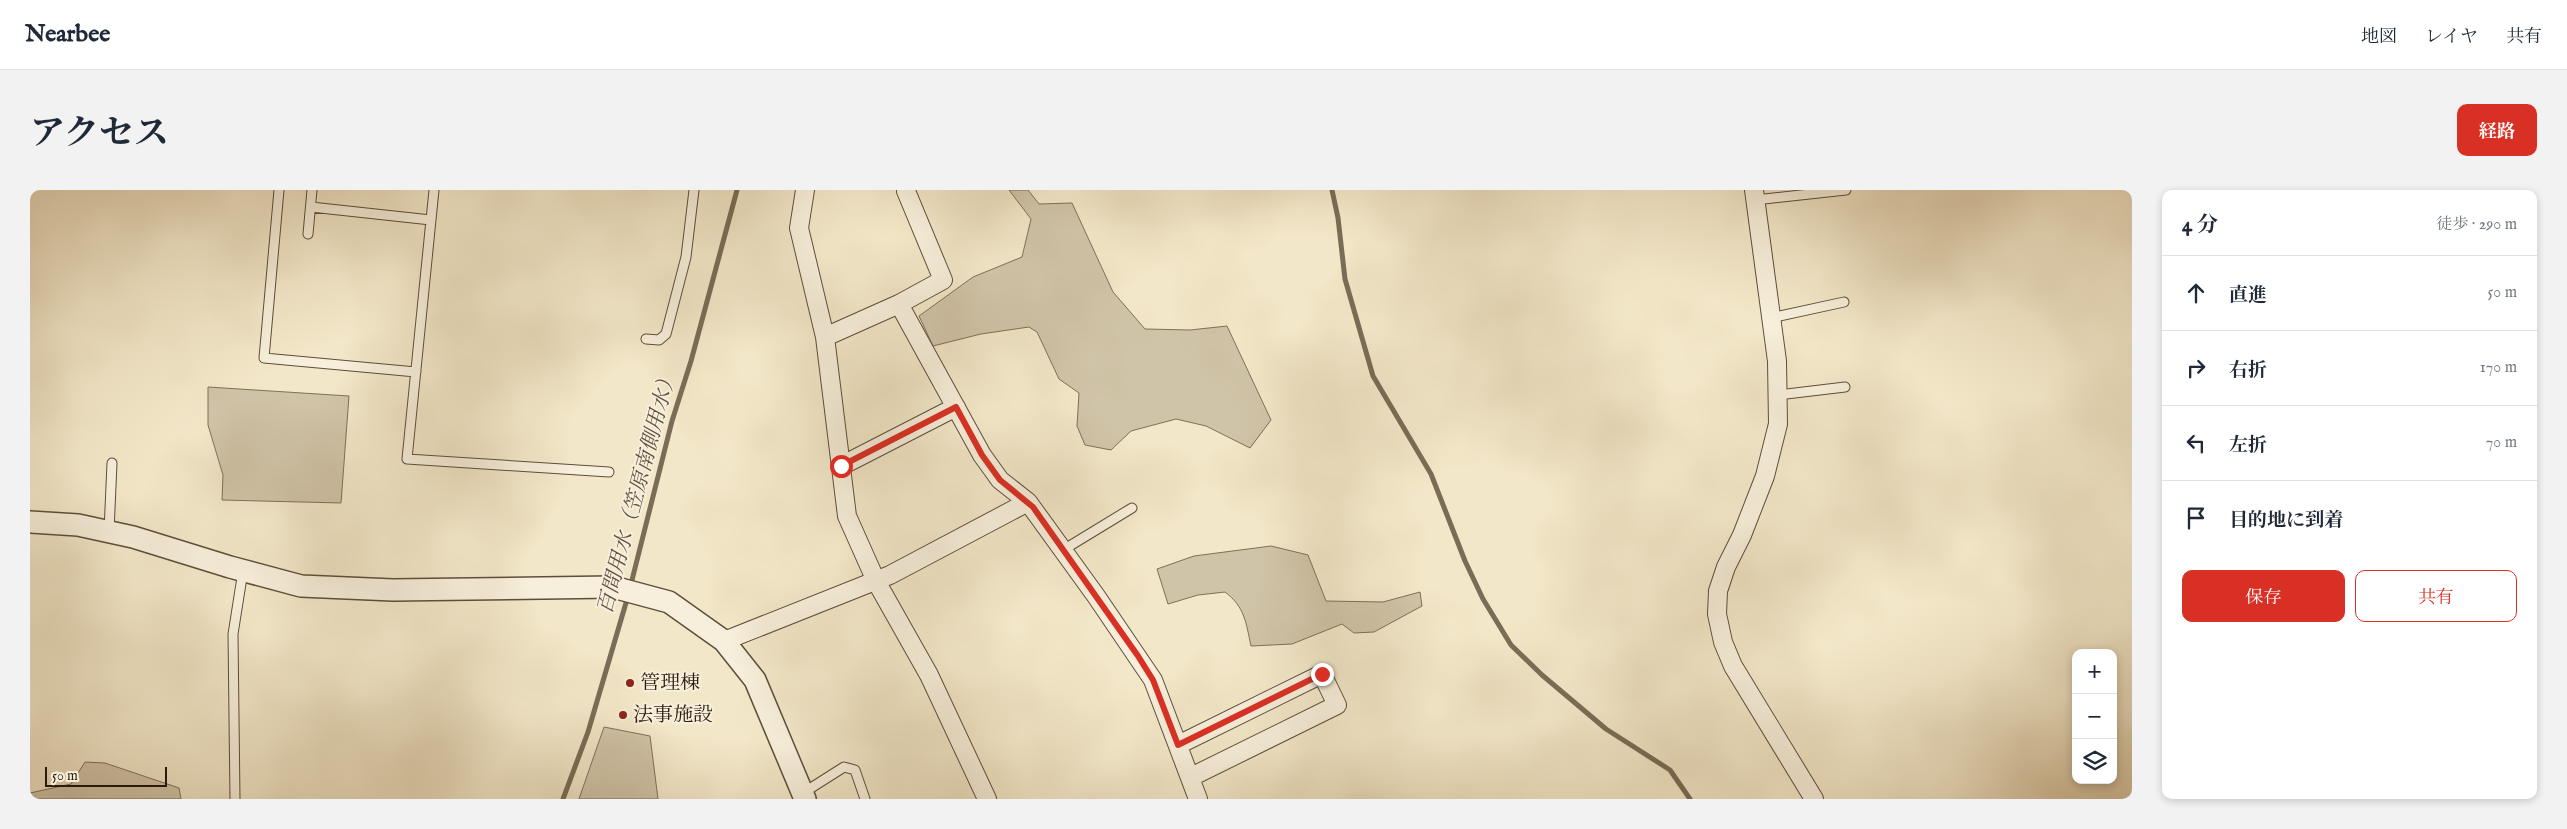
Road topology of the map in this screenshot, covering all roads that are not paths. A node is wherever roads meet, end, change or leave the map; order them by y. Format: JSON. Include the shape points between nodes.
{"nodes":[{"id":1,"x":279,"y":190,"type":"edge"},
{"id":2,"x":312,"y":190,"type":"edge"},
{"id":3,"x":434,"y":190,"type":"edge"},
{"id":4,"x":694,"y":190,"type":"edge"},
{"id":5,"x":805,"y":190,"type":"edge"},
{"id":6,"x":1846,"y":190,"type":"edge"},
{"id":7,"x":906,"y":192,"type":"dead end"},
{"id":8,"x":1755,"y":195,"type":"edge"},
{"id":9,"x":311,"y":207,"type":"junction"},
{"id":10,"x":431,"y":220,"type":"junction"},
{"id":11,"x":308,"y":234,"type":"dead end"},
{"id":12,"x":1844,"y":302,"type":"dead end"},
{"id":13,"x":899,"y":304,"type":"junction"},
{"id":14,"x":1771,"y":318,"type":"junction"},
{"id":15,"x":825,"y":337,"type":"junction"},
{"id":16,"x":646,"y":339,"type":"dead end"},
{"id":17,"x":416,"y":372,"type":"junction"},
{"id":18,"x":1845,"y":387,"type":"dead end"},
{"id":19,"x":1778,"y":395,"type":"junction"},
{"id":20,"x":956,"y":407,"type":"junction"},
{"id":21,"x":112,"y":463,"type":"dead end"},
{"id":22,"x":841,"y":466,"type":"junction"},
{"id":23,"x":609,"y":472,"type":"dead end"},
{"id":24,"x":1028,"y":502,"type":"junction"},
{"id":25,"x":1132,"y":508,"type":"dead end"},
{"id":26,"x":30,"y":522,"type":"edge"},
{"id":27,"x":108,"y":532,"type":"junction"},
{"id":28,"x":1063,"y":550,"type":"junction"},
{"id":29,"x":243,"y":571,"type":"junction"},
{"id":30,"x":876,"y":581,"type":"junction"},
{"id":31,"x":724,"y":641,"type":"junction"},
{"id":32,"x":1178,"y":745,"type":"junction"},
{"id":33,"x":1191,"y":777,"type":"junction"},
{"id":34,"x":804,"y":796,"type":"edge"},
{"id":35,"x":235,"y":799,"type":"edge"},
{"id":36,"x":865,"y":799,"type":"edge"},
{"id":37,"x":987,"y":799,"type":"edge"},
{"id":38,"x":1198,"y":799,"type":"edge"},
{"id":39,"x":1814,"y":799,"type":"edge"}],
"edges":[{"from":1,"to":17,"type":"lane","via":[[264,358]]},
{"from":2,"to":9,"type":"lane"},
{"from":3,"to":10,"type":"lane"},
{"from":4,"to":16,"type":"lane","via":[[686,256],[666,334],[659,340]]},
{"from":5,"to":15,"type":"street","via":[[799,228]]},
{"from":6,"to":8,"type":"lane"},
{"from":7,"to":13,"type":"street","via":[[943,280]]},
{"from":8,"to":14,"type":"street"},
{"from":9,"to":10,"type":"lane"},
{"from":9,"to":11,"type":"lane"},
{"from":10,"to":17,"type":"lane"},
{"from":12,"to":14,"type":"lane"},
{"from":13,"to":15,"type":"street"},
{"from":13,"to":20,"type":"street"},
{"from":14,"to":19,"type":"street"},
{"from":15,"to":22,"type":"street"},
{"from":17,"to":23,"type":"lane","via":[[407,459]]},
{"from":18,"to":19,"type":"lane"},
{"from":19,"to":39,"type":"street","via":[[1778,424],[1765,476],[1726,566],[1718,591],[1717,614],[1733,666]]},
{"from":20,"to":22,"type":"street"},
{"from":20,"to":24,"type":"street","via":[[982,455],[1000,480]]},
{"from":21,"to":27,"type":"lane"},
{"from":22,"to":30,"type":"street","via":[[847,516]]},
{"from":24,"to":28,"type":"street"},
{"from":24,"to":30,"type":"street"},
{"from":25,"to":28,"type":"lane"},
{"from":26,"to":27,"type":"street","via":[[78,525]]},
{"from":27,"to":29,"type":"street"},
{"from":28,"to":32,"type":"street","via":[[1153,680]]},
{"from":29,"to":31,"type":"street","via":[[301,586],[393,590],[613,587],[669,602]]},
{"from":29,"to":35,"type":"lane","via":[[233,634]]},
{"from":30,"to":31,"type":"street"},
{"from":30,"to":37,"type":"street","via":[[929,675]]},
{"from":31,"to":34,"type":"street","via":[[755,680]]},
{"from":32,"to":33,"type":"street"},
{"from":32,"to":33,"type":"street","via":[[1322,674],[1337,705]]},
{"from":33,"to":38,"type":"street"},
{"from":34,"to":36,"type":"lane","via":[[844,766],[855,770]]}]}
